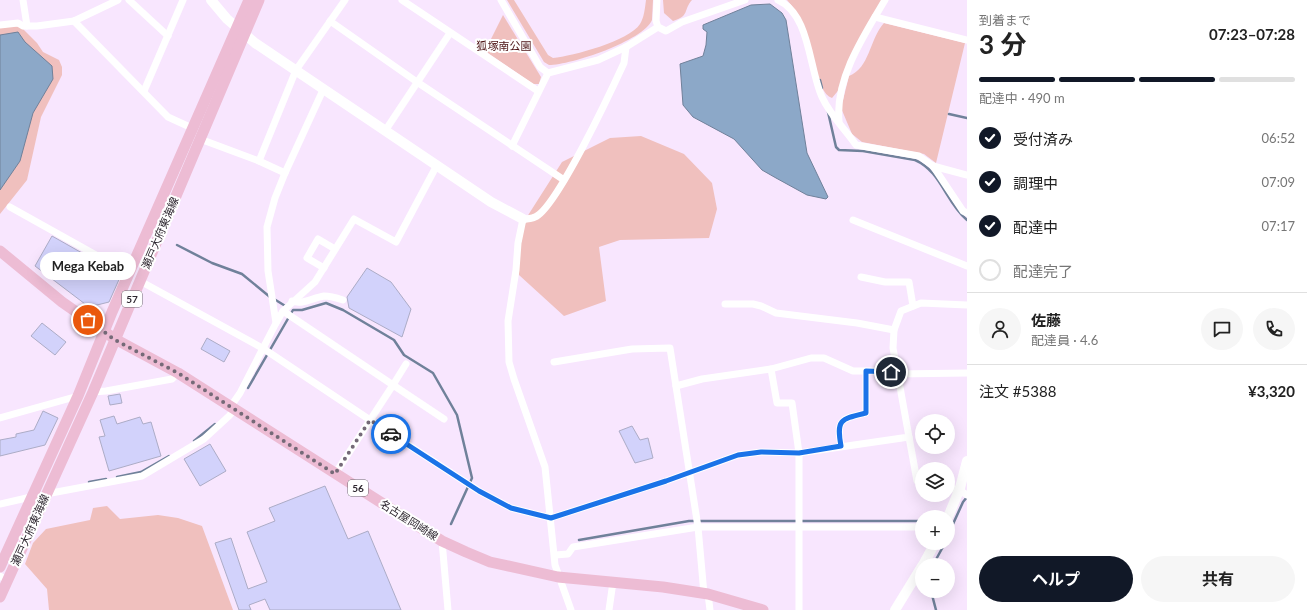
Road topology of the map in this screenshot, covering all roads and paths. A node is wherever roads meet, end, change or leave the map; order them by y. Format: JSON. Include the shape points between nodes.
{"nodes":[{"id":1,"x":23,"y":0,"type":"edge"},
{"id":2,"x":118,"y":0,"type":"edge"},
{"id":3,"x":129,"y":0,"type":"edge"},
{"id":4,"x":183,"y":0,"type":"edge"},
{"id":5,"x":211,"y":0,"type":"edge"},
{"id":6,"x":249,"y":0,"type":"edge"},
{"id":7,"x":259,"y":0,"type":"edge"},
{"id":8,"x":345,"y":0,"type":"edge"},
{"id":9,"x":402,"y":0,"type":"edge"},
{"id":10,"x":501,"y":0,"type":"edge"},
{"id":11,"x":657,"y":0,"type":"edge"},
{"id":12,"x":744,"y":0,"type":"edge"},
{"id":13,"x":778,"y":0,"type":"edge"},
{"id":14,"x":885,"y":0,"type":"edge"},
{"id":15,"x":875,"y":17,"type":"junction"},
{"id":16,"x":74,"y":21,"type":"junction"},
{"id":17,"x":330,"y":21,"type":"junction"},
{"id":18,"x":0,"y":25,"type":"edge"},
{"id":19,"x":27,"y":26,"type":"junction"},
{"id":20,"x":658,"y":27,"type":"junction"},
{"id":21,"x":240,"y":31,"type":"junction"},
{"id":22,"x":450,"y":33,"type":"junction"},
{"id":23,"x":168,"y":36,"type":"junction"},
{"id":24,"x":967,"y":40,"type":"edge"},
{"id":25,"x":626,"y":46,"type":"junction"},
{"id":26,"x":296,"y":70,"type":"junction"},
{"id":27,"x":548,"y":73,"type":"junction"},
{"id":28,"x":417,"y":82,"type":"junction"},
{"id":29,"x":324,"y":90,"type":"junction"},
{"id":30,"x":144,"y":91,"type":"junction"},
{"id":31,"x":538,"y":91,"type":"junction"},
{"id":32,"x":839,"y":121,"type":"junction"},
{"id":33,"x":192,"y":128,"type":"junction"},
{"id":34,"x":385,"y":131,"type":"junction"},
{"id":35,"x":200,"y":139,"type":"junction"},
{"id":36,"x":512,"y":146,"type":"junction"},
{"id":37,"x":259,"y":161,"type":"junction"},
{"id":38,"x":437,"y":165,"type":"junction"},
{"id":39,"x":933,"y":166,"type":"junction"},
{"id":40,"x":285,"y":173,"type":"junction"},
{"id":41,"x":967,"y":175,"type":"edge"},
{"id":42,"x":564,"y":180,"type":"junction"},
{"id":43,"x":10,"y":207,"type":"dead end"},
{"id":44,"x":967,"y":213,"type":"edge"},
{"id":45,"x":523,"y":219,"type":"junction"},
{"id":46,"x":853,"y":220,"type":"dead end"},
{"id":47,"x":335,"y":249,"type":"junction"},
{"id":48,"x":0,"y":251,"type":"edge"},
{"id":49,"x":967,"y":266,"type":"edge"},
{"id":50,"x":324,"y":268,"type":"junction"},
{"id":51,"x":130,"y":274,"type":"junction"},
{"id":52,"x":861,"y":277,"type":"dead end"},
{"id":53,"x":140,"y":281,"type":"junction"},
{"id":54,"x":343,"y":300,"type":"dead end"},
{"id":55,"x":292,"y":301,"type":"junction"},
{"id":56,"x":725,"y":304,"type":"dead end"},
{"id":57,"x":967,"y":305,"type":"edge"},
{"id":58,"x":913,"y":306,"type":"junction"},
{"id":59,"x":283,"y":311,"type":"junction"},
{"id":60,"x":276,"y":323,"type":"junction"},
{"id":61,"x":894,"y":330,"type":"junction"},
{"id":62,"x":104,"y":332,"type":"junction"},
{"id":63,"x":115,"y":340,"type":"junction"},
{"id":64,"x":264,"y":349,"type":"junction"},
{"id":65,"x":554,"y":362,"type":"dead end"},
{"id":66,"x":406,"y":364,"type":"dead end"},
{"id":67,"x":770,"y":369,"type":"junction"},
{"id":68,"x":866,"y":371,"type":"junction"},
{"id":69,"x":178,"y":373,"type":"junction"},
{"id":70,"x":967,"y":373,"type":"edge"},
{"id":71,"x":897,"y":374,"type":"junction"},
{"id":72,"x":393,"y":385,"type":"junction"},
{"id":73,"x":676,"y":386,"type":"junction"},
{"id":74,"x":93,"y":392,"type":"junction"},
{"id":75,"x":78,"y":396,"type":"junction"},
{"id":76,"x":233,"y":408,"type":"junction"},
{"id":77,"x":0,"y":418,"type":"edge"},
{"id":78,"x":444,"y":419,"type":"dead end"},
{"id":79,"x":370,"y":420,"type":"junction"},
{"id":80,"x":910,"y":437,"type":"junction"},
{"id":81,"x":841,"y":446,"type":"junction"},
{"id":82,"x":799,"y":453,"type":"junction"},
{"id":83,"x":967,"y":461,"type":"edge"},
{"id":84,"x":915,"y":468,"type":"edge"},
{"id":85,"x":689,"y":473,"type":"junction"},
{"id":86,"x":335,"y":474,"type":"junction"},
{"id":87,"x":963,"y":490,"type":"edge"},
{"id":88,"x":46,"y":494,"type":"junction"},
{"id":89,"x":31,"y":497,"type":"junction"},
{"id":90,"x":0,"y":504,"type":"edge"},
{"id":91,"x":952,"y":510,"type":"edge"},
{"id":92,"x":551,"y":518,"type":"junction"},
{"id":93,"x":698,"y":527,"type":"junction"},
{"id":94,"x":799,"y":527,"type":"junction"},
{"id":95,"x":915,"y":527,"type":"edge"},
{"id":96,"x":442,"y":541,"type":"junction"},
{"id":97,"x":555,"y":555,"type":"junction"},
{"id":98,"x":0,"y":567,"type":"edge"},
{"id":99,"x":558,"y":577,"type":"junction"},
{"id":100,"x":915,"y":577,"type":"edge"},
{"id":101,"x":4,"y":578,"type":"edge"},
{"id":102,"x":613,"y":582,"type":"junction"},
{"id":103,"x":706,"y":594,"type":"junction"},
{"id":104,"x":0,"y":597,"type":"edge"},
{"id":105,"x":448,"y":610,"type":"edge"},
{"id":106,"x":571,"y":610,"type":"edge"},
{"id":107,"x":608,"y":610,"type":"edge"},
{"id":108,"x":710,"y":610,"type":"edge"},
{"id":109,"x":763,"y":610,"type":"edge"},
{"id":110,"x":798,"y":610,"type":"edge"},
{"id":111,"x":895,"y":610,"type":"edge"}],
"edges":[{"from":1,"to":19,"type":"street"},
{"from":2,"to":16,"type":"street"},
{"from":3,"to":23,"type":"street"},
{"from":4,"to":23,"type":"street"},
{"from":5,"to":21,"type":"street"},
{"from":6,"to":21,"type":"main road","name":"瀬戸大府東海線","number":"57"},
{"from":7,"to":21,"type":"main road","name":"瀬戸大府東海線","number":"57"},
{"from":8,"to":17,"type":"street"},
{"from":9,"to":22,"type":"street"},
{"from":10,"to":27,"type":"street","via":[[540,67]]},
{"from":11,"to":20,"type":"street"},
{"from":12,"to":20,"type":"street","via":[[682,22],[666,31]]},
{"from":13,"to":32,"type":"street","via":[[786,3],[803,29],[819,90]]},
{"from":14,"to":15,"type":"street"},
{"from":15,"to":24,"type":"street"},
{"from":15,"to":32,"type":"street","via":[[849,68],[838,108]]},
{"from":16,"to":19,"type":"street"},
{"from":16,"to":30,"type":"street"},
{"from":17,"to":26,"type":"street"},
{"from":17,"to":28,"type":"street"},
{"from":18,"to":19,"type":"street","via":[[18,23]]},
{"from":20,"to":25,"type":"street"},
{"from":21,"to":26,"type":"street"},
{"from":21,"to":33,"type":"main road","name":"瀬戸大府東海線","number":"57"},
{"from":21,"to":35,"type":"main road","name":"瀬戸大府東海線","number":"57"},
{"from":22,"to":28,"type":"street"},
{"from":22,"to":31,"type":"street"},
{"from":23,"to":30,"type":"street"},
{"from":25,"to":27,"type":"street","via":[[598,60]]},
{"from":25,"to":42,"type":"street","via":[[624,63]]},
{"from":26,"to":29,"type":"street"},
{"from":26,"to":37,"type":"street"},
{"from":27,"to":31,"type":"street"},
{"from":28,"to":34,"type":"street"},
{"from":28,"to":36,"type":"street"},
{"from":29,"to":34,"type":"street"},
{"from":29,"to":40,"type":"street"},
{"from":30,"to":33,"type":"street","via":[[168,116]]},
{"from":31,"to":36,"type":"street"},
{"from":32,"to":39,"type":"street","via":[[856,145],[919,156]]},
{"from":33,"to":51,"type":"main road","name":"瀬戸大府東海線","number":"57"},
{"from":34,"to":38,"type":"street"},
{"from":35,"to":37,"type":"street"},
{"from":35,"to":53,"type":"main road","name":"瀬戸大府東海線","number":"57"},
{"from":36,"to":42,"type":"street"},
{"from":37,"to":40,"type":"street"},
{"from":38,"to":45,"type":"street","via":[[491,202]]},
{"from":38,"to":47,"type":"street","via":[[396,242],[354,219]]},
{"from":39,"to":41,"type":"street"},
{"from":39,"to":44,"type":"street","via":[[963,211]]},
{"from":40,"to":60,"type":"street","via":[[271,212],[266,236],[268,271]]},
{"from":42,"to":45,"type":"street","via":[[547,206],[536,217]]},
{"from":43,"to":51,"type":"street"},
{"from":45,"to":92,"type":"street","via":[[508,321],[509,362],[545,467]]},
{"from":46,"to":49,"type":"street"},
{"from":47,"to":50,"type":"street"},
{"from":47,"to":50,"type":"street","via":[[318,239],[307,258]]},
{"from":48,"to":62,"type":"main road","name":"名古屋岡崎線","number":"56","via":[[62,302]]},
{"from":50,"to":55,"type":"street","via":[[315,282]]},
{"from":51,"to":62,"type":"main road","name":"瀬戸大府東海線","number":"57"},
{"from":52,"to":58,"type":"street","via":[[885,282],[909,282]]},
{"from":53,"to":63,"type":"main road","name":"瀬戸大府東海線","number":"57"},
{"from":53,"to":64,"type":"street"},
{"from":54,"to":55,"type":"street","via":[[323,296],[299,303]]},
{"from":55,"to":59,"type":"street"},
{"from":56,"to":61,"type":"street","via":[[753,304],[776,313]]},
{"from":57,"to":58,"type":"street"},
{"from":58,"to":61,"type":"street","via":[[901,311]]},
{"from":59,"to":60,"type":"street"},
{"from":59,"to":72,"type":"street"},
{"from":60,"to":64,"type":"street"},
{"from":61,"to":71,"type":"street","via":[[893,348]]},
{"from":62,"to":63,"type":"main road","name":"名古屋岡崎線","number":"56"},
{"from":62,"to":75,"type":"main road","name":"瀬戸大府東海線","number":"57"},
{"from":63,"to":69,"type":"main road","name":"名古屋岡崎線","number":"56"},
{"from":63,"to":74,"type":"main road","name":"瀬戸大府東海線","number":"57"},
{"from":64,"to":76,"type":"street"},
{"from":64,"to":79,"type":"street"},
{"from":65,"to":73,"type":"street","via":[[632,349],[670,348]]},
{"from":66,"to":72,"type":"street"},
{"from":67,"to":68,"type":"street","via":[[811,358],[824,358],[853,371]]},
{"from":67,"to":73,"type":"street","via":[[702,379]]},
{"from":67,"to":82,"type":"street","via":[[777,403],[792,402]]},
{"from":68,"to":71,"type":"street"},
{"from":68,"to":81,"type":"street","via":[[866,413],[842,420],[838,431]]},
{"from":69,"to":74,"type":"street","via":[[172,378]]},
{"from":69,"to":76,"type":"main road","name":"名古屋岡崎線","number":"56"},
{"from":70,"to":71,"type":"street"},
{"from":71,"to":80,"type":"street"},
{"from":72,"to":78,"type":"street"},
{"from":72,"to":79,"type":"street"},
{"from":73,"to":85,"type":"street"},
{"from":74,"to":88,"type":"main road","name":"瀬戸大府東海線","number":"57"},
{"from":75,"to":77,"type":"street"},
{"from":75,"to":89,"type":"main road","name":"瀬戸大府東海線","number":"57"},
{"from":76,"to":86,"type":"main road","name":"名古屋岡崎線","number":"56"},
{"from":76,"to":88,"type":"street","via":[[229,416],[204,439],[142,476]]},
{"from":79,"to":86,"type":"street"},
{"from":79,"to":92,"type":"street","via":[[479,491],[511,508]]},
{"from":80,"to":81,"type":"street"},
{"from":80,"to":84,"type":"street"},
{"from":81,"to":82,"type":"street"},
{"from":82,"to":85,"type":"street","via":[[761,452],[738,455]]},
{"from":82,"to":94,"type":"street"},
{"from":83,"to":87,"type":"street"},
{"from":85,"to":92,"type":"street"},
{"from":85,"to":93,"type":"street"},
{"from":86,"to":96,"type":"main road","name":"名古屋岡崎線","number":"56"},
{"from":87,"to":91,"type":"street"},
{"from":88,"to":101,"type":"main road","name":"瀬戸大府東海線","number":"57"},
{"from":89,"to":90,"type":"street"},
{"from":89,"to":98,"type":"main road","name":"瀬戸大府東海線","number":"57"},
{"from":92,"to":97,"type":"street"},
{"from":93,"to":94,"type":"street"},
{"from":93,"to":97,"type":"street","via":[[573,547],[568,554]]},
{"from":93,"to":103,"type":"street"},
{"from":94,"to":95,"type":"street"},
{"from":94,"to":110,"type":"street"},
{"from":96,"to":99,"type":"main road","name":"名古屋岡崎線","number":"56","via":[[490,562]]},
{"from":96,"to":105,"type":"street"},
{"from":97,"to":99,"type":"street"},
{"from":99,"to":102,"type":"main road","name":"名古屋岡崎線","number":"56"},
{"from":99,"to":106,"type":"street"},
{"from":100,"to":111,"type":"street"},
{"from":101,"to":104,"type":"main road","name":"瀬戸大府東海線","number":"57"},
{"from":102,"to":103,"type":"main road","name":"名古屋岡崎線","number":"56"},
{"from":102,"to":107,"type":"street"},
{"from":103,"to":108,"type":"street"},
{"from":103,"to":109,"type":"main road","name":"名古屋岡崎線","number":"56"}]}
